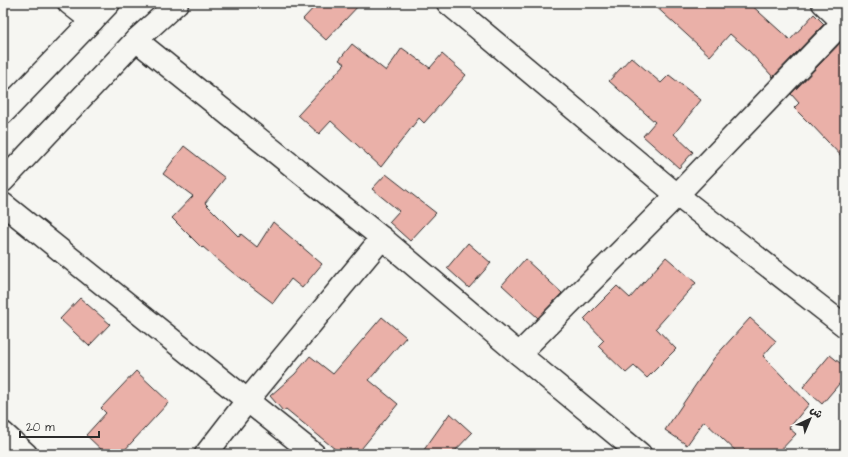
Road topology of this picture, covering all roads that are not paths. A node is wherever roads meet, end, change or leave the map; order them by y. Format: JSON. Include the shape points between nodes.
{"nodes":[{"id":1,"x":70,"y":3,"type":"edge"},
{"id":2,"x":109,"y":3,"type":"edge"},
{"id":3,"x":177,"y":3,"type":"edge"},
{"id":4,"x":448,"y":3,"type":"edge"},
{"id":5,"x":823,"y":3,"type":"edge"},
{"id":6,"x":92,"y":21,"type":"junction"},
{"id":7,"x":844,"y":22,"type":"edge"},
{"id":8,"x":136,"y":40,"type":"junction"},
{"id":9,"x":4,"y":110,"type":"edge"},
{"id":10,"x":3,"y":182,"type":"edge"},
{"id":11,"x":677,"y":194,"type":"junction"},
{"id":12,"x":3,"y":204,"type":"edge"},
{"id":13,"x":382,"y":238,"type":"junction"},
{"id":14,"x":845,"y":326,"type":"edge"},
{"id":15,"x":519,"y":354,"type":"junction"},
{"id":16,"x":247,"y":401,"type":"junction"},
{"id":17,"x":3,"y":433,"type":"edge"},
{"id":18,"x":26,"y":454,"type":"edge"},
{"id":19,"x":206,"y":454,"type":"edge"},
{"id":20,"x":314,"y":454,"type":"edge"},
{"id":21,"x":640,"y":454,"type":"edge"}],
"edges":[{"from":1,"to":6,"type":"street"},
{"from":2,"to":6,"type":"street"},
{"from":3,"to":8,"type":"street"},
{"from":4,"to":11,"type":"street"},
{"from":5,"to":7,"type":"street"},
{"from":6,"to":9,"type":"street"},
{"from":7,"to":11,"type":"street"},
{"from":8,"to":10,"type":"street"},
{"from":8,"to":13,"type":"street"},
{"from":11,"to":14,"type":"street"},
{"from":11,"to":15,"type":"street"},
{"from":12,"to":16,"type":"street"},
{"from":13,"to":15,"type":"street"},
{"from":13,"to":16,"type":"street"},
{"from":15,"to":21,"type":"street"},
{"from":16,"to":19,"type":"street"},
{"from":16,"to":20,"type":"street"},
{"from":17,"to":18,"type":"street"}]}
